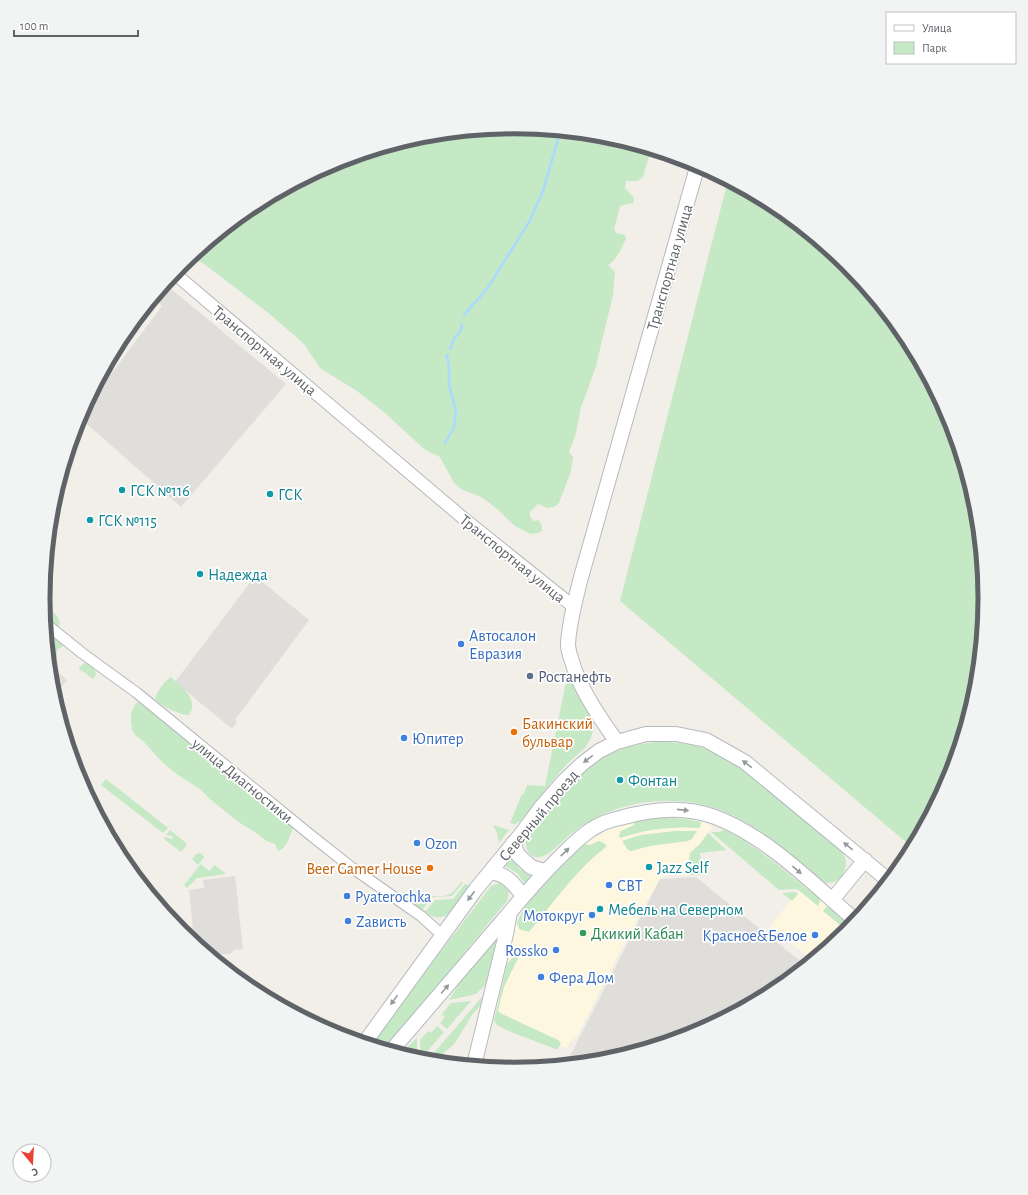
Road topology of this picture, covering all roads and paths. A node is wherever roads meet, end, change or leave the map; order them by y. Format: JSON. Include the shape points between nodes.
{"nodes":[{"id":1,"x":696,"y":171,"type":"edge"},
{"id":2,"x":179,"y":277,"type":"edge"},
{"id":3,"x":574,"y":607,"type":"junction"},
{"id":4,"x":51,"y":628,"type":"edge"},
{"id":5,"x":616,"y":742,"type":"junction"},
{"id":6,"x":513,"y":843,"type":"junction"},
{"id":7,"x":865,"y":860,"type":"junction"},
{"id":8,"x":544,"y":871,"type":"junction"},
{"id":9,"x":490,"y":872,"type":"junction"},
{"id":10,"x":884,"y":877,"type":"edge"},
{"id":11,"x":522,"y":896,"type":"junction"},
{"id":12,"x":832,"y":900,"type":"junction"},
{"id":13,"x":511,"y":911,"type":"junction"},
{"id":14,"x":851,"y":916,"type":"edge"},
{"id":15,"x":442,"y":935,"type":"junction"},
{"id":16,"x":367,"y":1038,"type":"edge"},
{"id":17,"x":395,"y":1046,"type":"edge"},
{"id":18,"x":475,"y":1060,"type":"edge"}],
"edges":[{"from":1,"to":3,"type":"main road","name":"Транспортная улица"},
{"from":2,"to":3,"type":"street","name":"Транспортная улица","via":[[463,518]]},
{"from":3,"to":5,"type":"main road","via":[[568,646],[571,658],[588,698]]},
{"from":4,"to":15,"type":"street","name":"улица Диагностики","via":[[351,867],[421,916]]},
{"from":5,"to":6,"type":"main road","name":"Северный проезд","one_way":true,"via":[[583,762],[542,806]]},
{"from":7,"to":5,"type":"main road","name":"Северный проезд","one_way":true,"via":[[745,762],[706,740],[676,734],[646,734]]},
{"from":6,"to":8,"type":"main road","via":[[518,855],[531,867]]},
{"from":6,"to":9,"type":"main road","name":"Северный проезд"},
{"from":7,"to":10,"type":"main road","name":"Северный проезд"},
{"from":7,"to":12,"type":"main road"},
{"from":8,"to":11,"type":"main road"},
{"from":8,"to":12,"type":"main road","one_way":true,"via":[[578,840],[604,822],[649,810],[682,810],[713,816],[752,836],[784,859]]},
{"from":9,"to":11,"type":"main road","via":[[506,876]]},
{"from":9,"to":15,"type":"main road","name":"Северный проезд","one_way":true},
{"from":11,"to":13,"type":"main road"},
{"from":12,"to":14,"type":"main road"},
{"from":17,"to":13,"type":"main road","one_way":true},
{"from":13,"to":18,"type":"main road"},
{"from":15,"to":16,"type":"main road","name":"Северный проезд","one_way":true}]}
